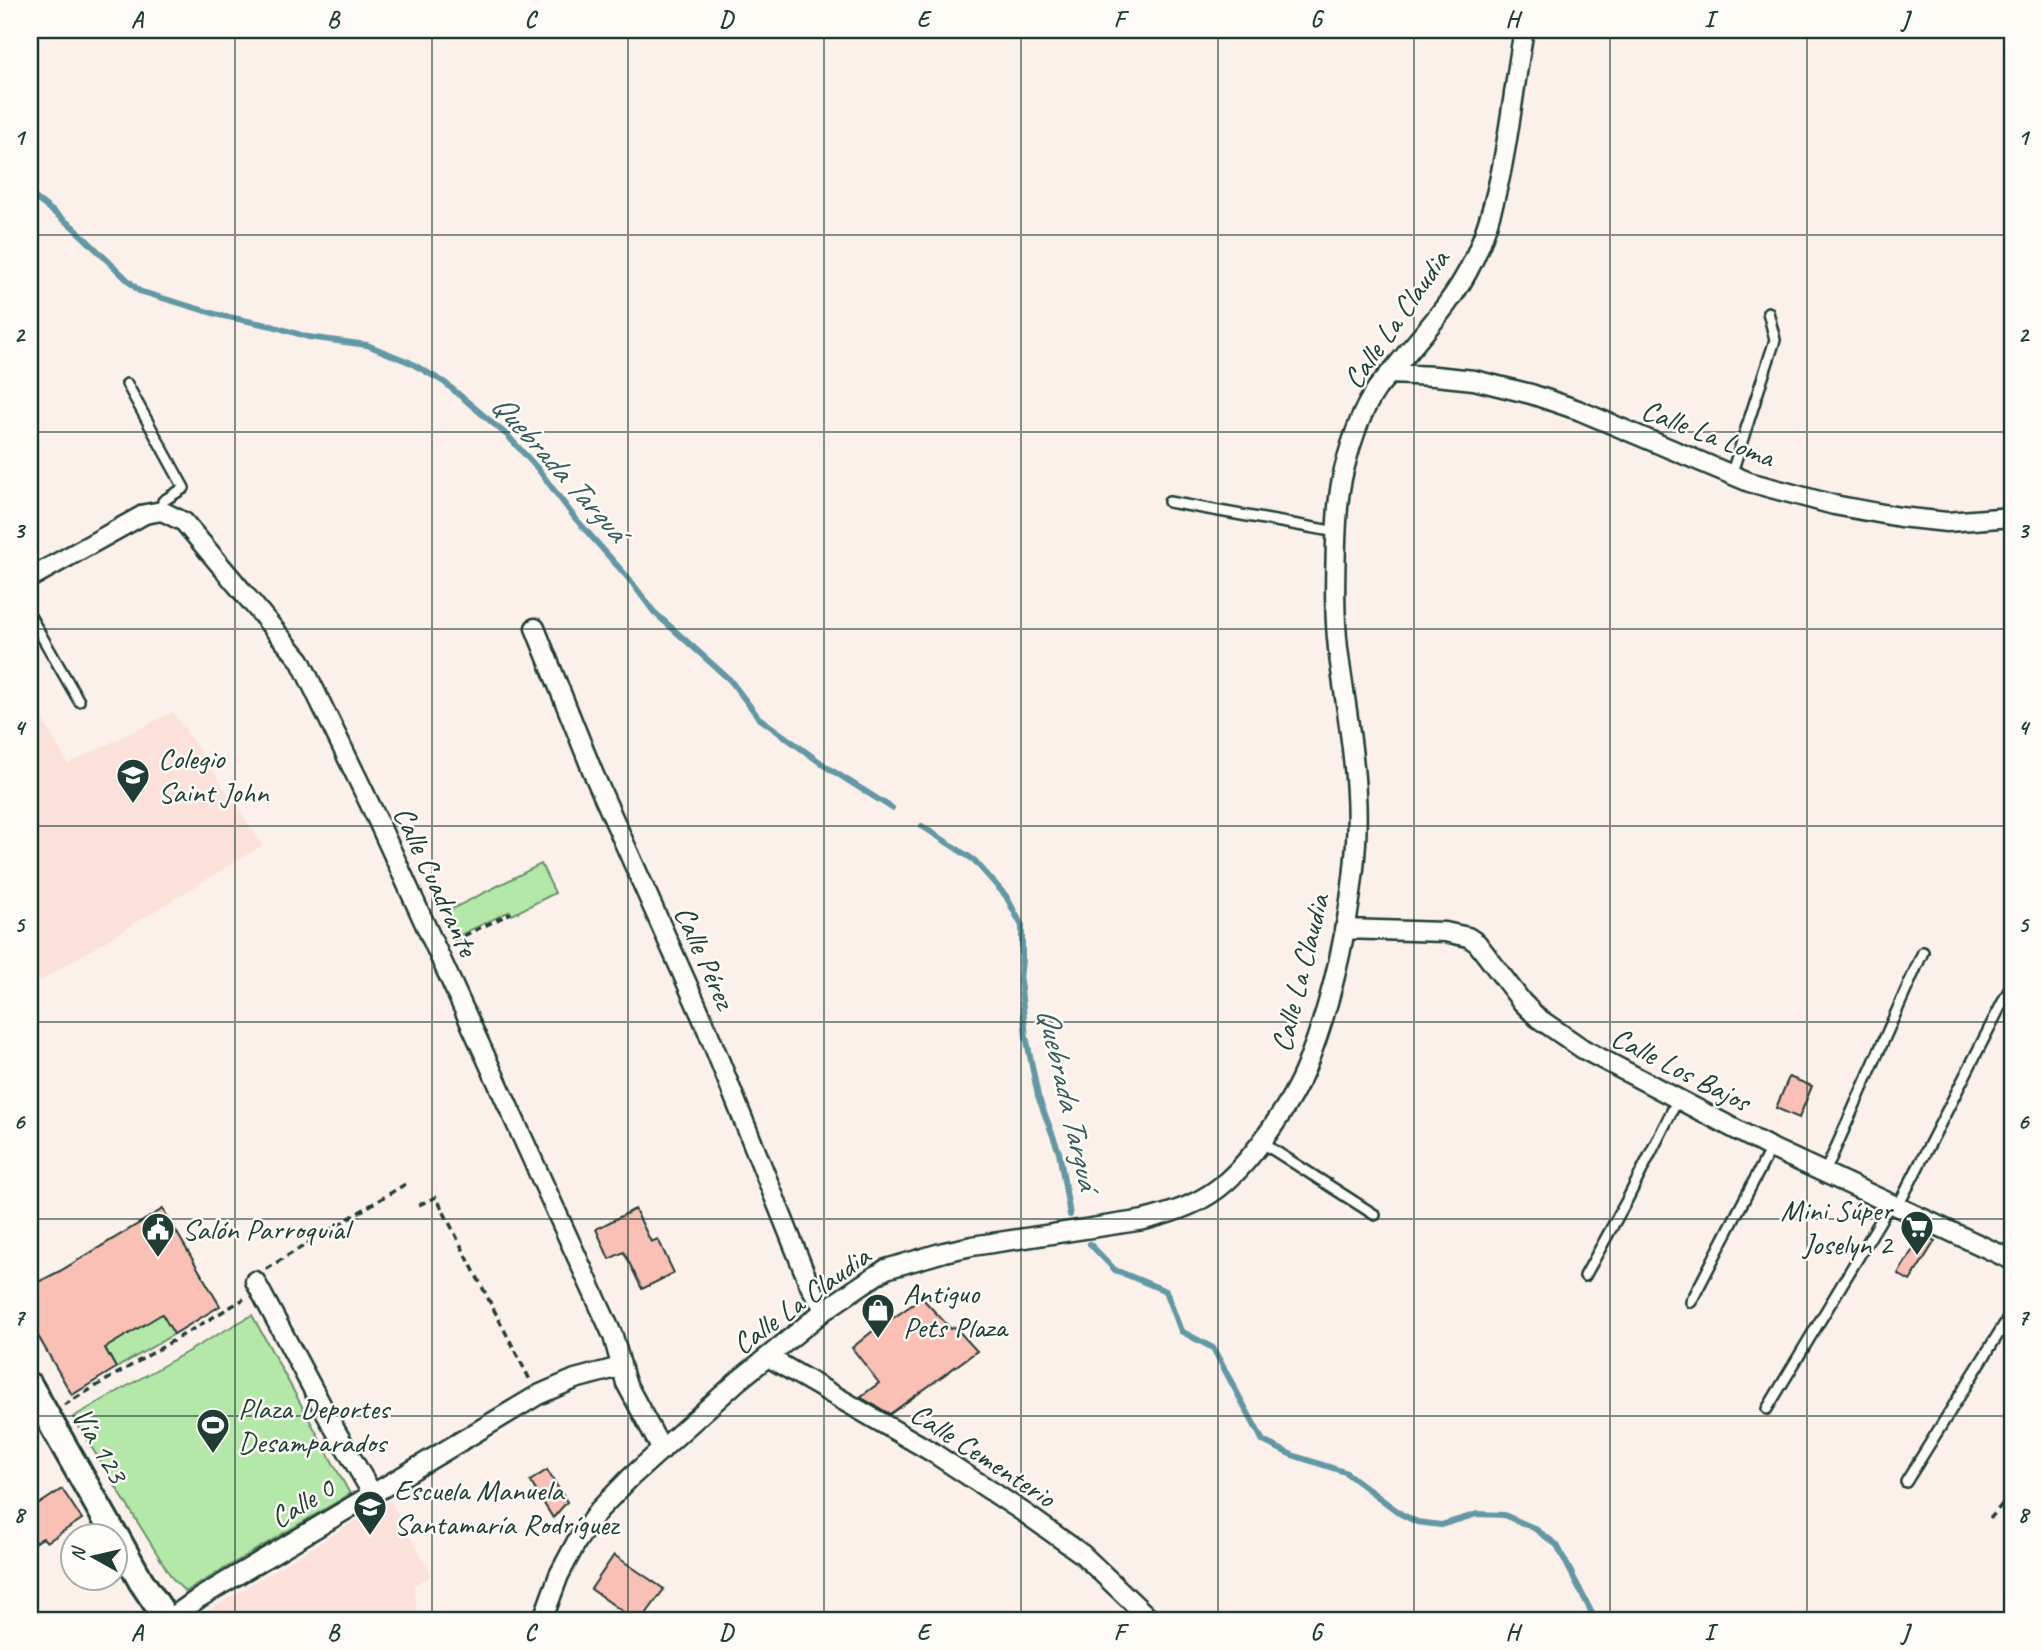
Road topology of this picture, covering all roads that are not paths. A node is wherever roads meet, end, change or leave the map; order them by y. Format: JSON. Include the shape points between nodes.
{"nodes":[{"id":1,"x":1524,"y":30,"type":"edge"},
{"id":2,"x":1768,"y":312,"type":"dead end"},
{"id":3,"x":1389,"y":374,"type":"junction"},
{"id":4,"x":127,"y":384,"type":"dead end"},
{"id":5,"x":1731,"y":475,"type":"junction"},
{"id":6,"x":1170,"y":502,"type":"dead end"},
{"id":7,"x":162,"y":511,"type":"junction"},
{"id":8,"x":2012,"y":517,"type":"edge"},
{"id":9,"x":1336,"y":532,"type":"junction"},
{"id":10,"x":30,"y":578,"type":"edge"},
{"id":11,"x":30,"y":616,"type":"edge"},
{"id":12,"x":535,"y":628,"type":"dead end"},
{"id":13,"x":79,"y":701,"type":"dead end"},
{"id":14,"x":1344,"y":929,"type":"junction"},
{"id":15,"x":1923,"y":952,"type":"dead end"},
{"id":16,"x":2012,"y":984,"type":"edge"},
{"id":17,"x":1678,"y":1099,"type":"junction"},
{"id":18,"x":1261,"y":1142,"type":"junction"},
{"id":19,"x":1771,"y":1147,"type":"junction"},
{"id":20,"x":1825,"y":1172,"type":"junction"},
{"id":21,"x":1895,"y":1205,"type":"junction"},
{"id":22,"x":1375,"y":1215,"type":"dead end"},
{"id":23,"x":2012,"y":1260,"type":"edge"},
{"id":24,"x":1585,"y":1276,"type":"dead end"},
{"id":25,"x":258,"y":1286,"type":"road end"},
{"id":26,"x":1691,"y":1302,"type":"dead end"},
{"id":27,"x":825,"y":1310,"type":"junction"},
{"id":28,"x":2012,"y":1312,"type":"edge"},
{"id":29,"x":768,"y":1357,"type":"junction"},
{"id":30,"x":620,"y":1367,"type":"junction"},
{"id":31,"x":30,"y":1386,"type":"edge"},
{"id":32,"x":1767,"y":1409,"type":"dead end"},
{"id":33,"x":662,"y":1450,"type":"junction"},
{"id":34,"x":1906,"y":1482,"type":"dead end"},
{"id":35,"x":372,"y":1493,"type":"junction"},
{"id":36,"x":107,"y":1522,"type":"edge"},
{"id":37,"x":130,"y":1562,"type":"edge"},
{"id":38,"x":168,"y":1621,"type":"edge"},
{"id":39,"x":542,"y":1621,"type":"edge"},
{"id":40,"x":1152,"y":1621,"type":"edge"}],
"edges":[{"from":1,"to":3,"type":"street","name":"Calle La Claudia","via":[[1495,195],[1472,264],[1457,291]]},
{"from":2,"to":5,"type":"lane","via":[[1775,340]]},
{"from":3,"to":5,"type":"street","name":"Calle La Loma","via":[[1474,380],[1531,394]]},
{"from":3,"to":9,"type":"street","name":"Calle La Claudia","via":[[1376,390],[1350,446],[1340,485]]},
{"from":4,"to":7,"type":"lane","via":[[184,488],[163,501]]},
{"from":5,"to":8,"type":"street","name":"Calle La Loma","via":[[1834,505],[1900,517],[1947,522]]},
{"from":6,"to":9,"type":"lane"},
{"from":7,"to":10,"type":"street","via":[[145,514]]},
{"from":7,"to":30,"type":"street","name":"Calle Cuadrante","via":[[184,523],[300,660],[601,1310]]},
{"from":9,"to":14,"type":"street","name":"Calle La Claudia","via":[[1336,623],[1356,794],[1356,853]]},
{"from":11,"to":13,"type":"lane"},
{"from":12,"to":27,"type":"street","name":"Calle Pérez","via":[[594,775],[704,1022],[810,1286]]},
{"from":14,"to":17,"type":"street","name":"Calle Los Bajos","via":[[1445,932],[1468,937],[1538,1018],[1583,1049]]},
{"from":14,"to":18,"type":"street","name":"Calle La Claudia","via":[[1324,1014],[1305,1069]]},
{"from":15,"to":20,"type":"lane"},
{"from":16,"to":21,"type":"lane"},
{"from":17,"to":19,"type":"street","name":"Calle Los Bajos"},
{"from":17,"to":24,"type":"lane"},
{"from":18,"to":22,"type":"lane"},
{"from":18,"to":27,"type":"street","name":"Calle La Claudia","via":[[1228,1181],[1191,1206],[1144,1220],[972,1246],[913,1260],[886,1269]]},
{"from":19,"to":20,"type":"street","name":"Calle Los Bajos"},
{"from":19,"to":26,"type":"lane"},
{"from":20,"to":21,"type":"street","name":"Calle Los Bajos"},
{"from":21,"to":23,"type":"street","name":"Calle Los Bajos"},
{"from":21,"to":32,"type":"lane"},
{"from":25,"to":35,"type":"street"},
{"from":27,"to":29,"type":"street","name":"Calle La Claudia"},
{"from":28,"to":34,"type":"lane"},
{"from":29,"to":33,"type":"street","name":"Calle La Claudia"},
{"from":29,"to":40,"type":"street","name":"Calle Cementerio","via":[[932,1452],[1026,1514],[1082,1553]]},
{"from":30,"to":33,"type":"street","name":"Calle Cuadrante"},
{"from":30,"to":35,"type":"street","name":"Calle 0","via":[[538,1395]]},
{"from":31,"to":36,"type":"main road","name":"Vía 123"},
{"from":33,"to":39,"type":"street","name":"Calle La Claudia","via":[[598,1511],[559,1575]]},
{"from":35,"to":38,"type":"street","name":"Calle 0"},
{"from":37,"to":38,"type":"main road","name":"Vía 123"}]}
